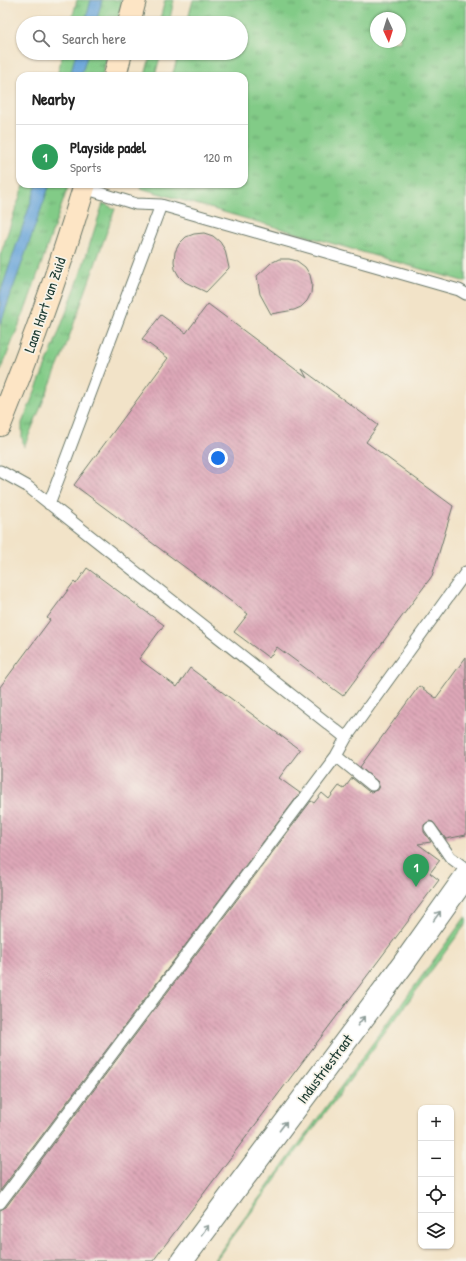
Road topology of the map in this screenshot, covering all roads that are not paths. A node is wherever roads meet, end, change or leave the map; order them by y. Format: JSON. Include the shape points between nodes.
{"nodes":[{"id":1,"x":136,"y":0,"type":"edge"},
{"id":2,"x":131,"y":16,"type":"edge"},
{"id":3,"x":119,"y":60,"type":"edge"},
{"id":4,"x":116,"y":72,"type":"edge"},
{"id":5,"x":84,"y":188,"type":"edge"},
{"id":6,"x":91,"y":188,"type":"edge"},
{"id":7,"x":161,"y":205,"type":"junction"},
{"id":8,"x":466,"y":294,"type":"edge"},
{"id":9,"x":0,"y":425,"type":"edge"},
{"id":10,"x":0,"y":471,"type":"edge"},
{"id":11,"x":49,"y":504,"type":"junction"},
{"id":12,"x":466,"y":572,"type":"edge"},
{"id":13,"x":346,"y":738,"type":"junction"},
{"id":14,"x":336,"y":756,"type":"junction"},
{"id":15,"x":372,"y":785,"type":"dead end"},
{"id":16,"x":430,"y":828,"type":"dead end"},
{"id":17,"x":466,"y":869,"type":"edge"},
{"id":18,"x":466,"y":876,"type":"edge"},
{"id":19,"x":0,"y":1203,"type":"edge"},
{"id":20,"x":182,"y":1261,"type":"edge"}],
"edges":[{"from":1,"to":2,"type":"main road"},
{"from":3,"to":4,"type":"main road"},
{"from":5,"to":9,"type":"main road","name":"Laan Hart van Zuid","via":[[56,278]]},
{"from":6,"to":7,"type":"lane","via":[[136,204]]},
{"from":7,"to":8,"type":"lane"},
{"from":7,"to":11,"type":"lane"},
{"from":10,"to":11,"type":"lane","via":[[27,486]]},
{"from":11,"to":13,"type":"lane"},
{"from":12,"to":13,"type":"lane"},
{"from":13,"to":14,"type":"lane"},
{"from":14,"to":15,"type":"lane"},
{"from":14,"to":19,"type":"lane"},
{"from":16,"to":17,"type":"lane","via":[[450,857]]},
{"from":20,"to":18,"type":"street","name":"Industriestraat","one_way":true}]}
